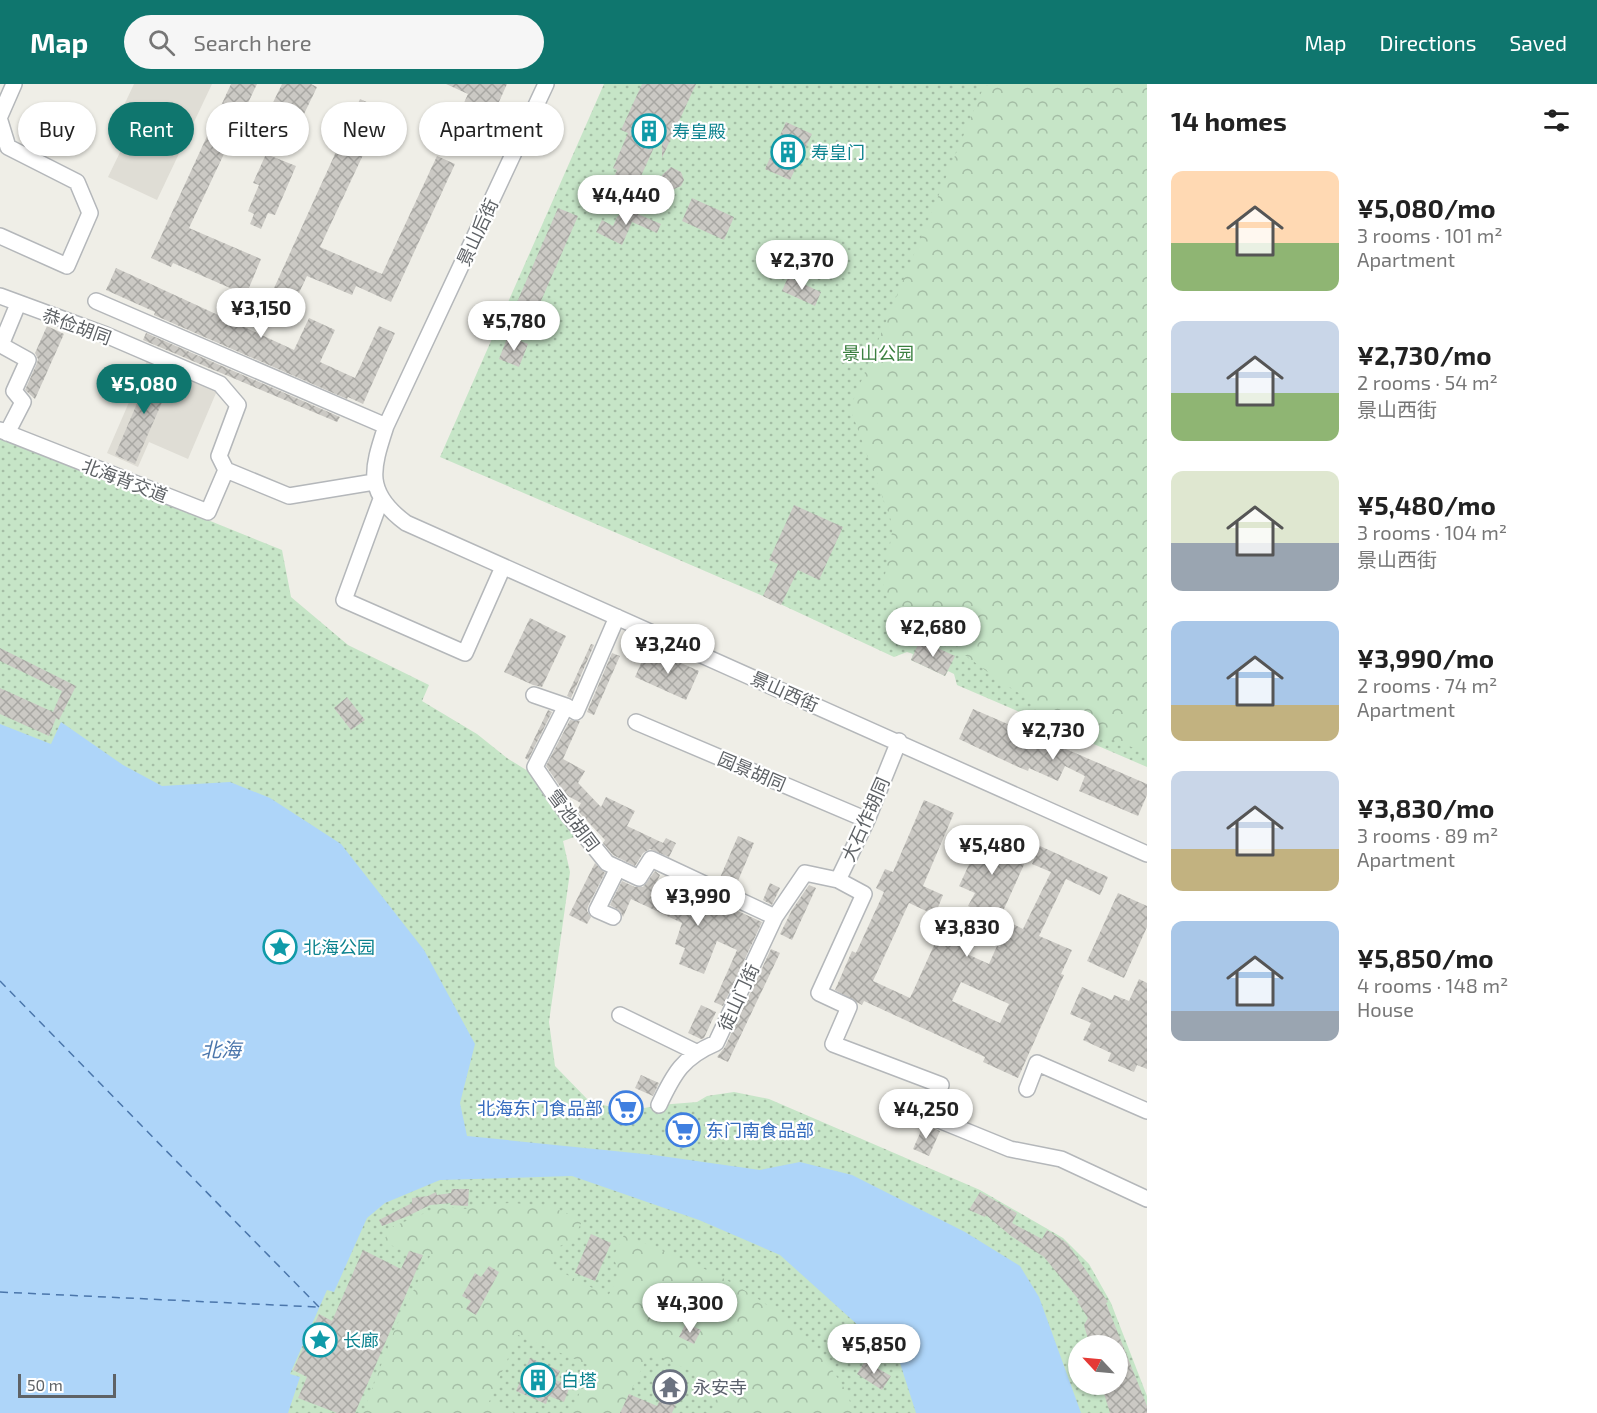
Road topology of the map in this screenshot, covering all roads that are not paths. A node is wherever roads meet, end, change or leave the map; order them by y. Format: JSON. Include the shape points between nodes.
{"nodes":[{"id":1,"x":14,"y":84,"type":"edge"},
{"id":2,"x":546,"y":84,"type":"edge"},
{"id":3,"x":0,"y":116,"type":"edge"},
{"id":4,"x":0,"y":121,"type":"edge"},
{"id":5,"x":3,"y":142,"type":"edge"},
{"id":6,"x":0,"y":236,"type":"edge"},
{"id":7,"x":0,"y":296,"type":"edge"},
{"id":8,"x":96,"y":301,"type":"dead end"},
{"id":9,"x":18,"y":304,"type":"junction"},
{"id":10,"x":386,"y":426,"type":"junction"},
{"id":11,"x":3,"y":432,"type":"edge"},
{"id":12,"x":226,"y":470,"type":"junction"},
{"id":13,"x":374,"y":482,"type":"junction"},
{"id":14,"x":381,"y":499,"type":"junction"},
{"id":15,"x":503,"y":567,"type":"junction"},
{"id":16,"x":617,"y":617,"type":"junction"},
{"id":17,"x":534,"y":695,"type":"dead end"},
{"id":18,"x":566,"y":706,"type":"junction"},
{"id":19,"x":636,"y":722,"type":"dead end"},
{"id":20,"x":899,"y":741,"type":"junction"},
{"id":21,"x":867,"y":820,"type":"junction"},
{"id":22,"x":1147,"y":854,"type":"edge"},
{"id":23,"x":618,"y":868,"type":"junction"},
{"id":24,"x":838,"y":880,"type":"junction"},
{"id":25,"x":613,"y":917,"type":"dead end"},
{"id":26,"x":775,"y":917,"type":"junction"},
{"id":27,"x":620,"y":1015,"type":"dead end"},
{"id":28,"x":696,"y":1052,"type":"junction"},
{"id":29,"x":1027,"y":1089,"type":"dead end"},
{"id":30,"x":659,"y":1105,"type":"dead end"},
{"id":31,"x":1147,"y":1111,"type":"edge"},
{"id":32,"x":1147,"y":1199,"type":"edge"}],
"edges":[{"from":1,"to":3,"type":"street"},
{"from":2,"to":10,"type":"street","name":"景山后街"},
{"from":4,"to":5,"type":"street"},
{"from":5,"to":6,"type":"street","via":[[77,182],[90,213],[67,266]]},
{"from":7,"to":9,"type":"street","name":"恭俭胡同"},
{"from":8,"to":10,"type":"street"},
{"from":9,"to":11,"type":"street","via":[[1,345],[28,360],[14,391],[23,402]]},
{"from":9,"to":12,"type":"street","name":"恭俭胡同","via":[[106,335],[220,384],[238,405],[219,456]]},
{"from":10,"to":13,"type":"street","name":"景山后街","via":[[374,463]]},
{"from":11,"to":12,"type":"street","name":"北海背交道","via":[[208,512]]},
{"from":12,"to":13,"type":"street","via":[[289,496]]},
{"from":13,"to":14,"type":"street","name":"景山西街"},
{"from":14,"to":15,"type":"street","name":"景山西街","via":[[406,523]]},
{"from":14,"to":15,"type":"street","via":[[344,600],[465,653]]},
{"from":15,"to":16,"type":"street","name":"景山西街"},
{"from":16,"to":18,"type":"street","via":[[576,712]]},
{"from":16,"to":20,"type":"street","name":"景山西街"},
{"from":17,"to":18,"type":"street"},
{"from":18,"to":23,"type":"street","name":"雪池胡同","via":[[535,767],[607,863]]},
{"from":19,"to":21,"type":"street","name":"园景胡同"},
{"from":20,"to":21,"type":"street","name":"大石作胡同"},
{"from":20,"to":22,"type":"street","name":"景山西街"},
{"from":21,"to":24,"type":"street","name":"大石作胡同"},
{"from":23,"to":25,"type":"street","via":[[597,910]]},
{"from":23,"to":26,"type":"street","via":[[639,878],[651,859]]},
{"from":24,"to":26,"type":"street","name":"徒山门街","via":[[805,873]]},
{"from":24,"to":32,"type":"street","name":"大石作胡同","via":[[864,894],[819,993],[849,1007],[833,1044],[941,1085],[929,1116],[1010,1149],[1061,1160]]},
{"from":26,"to":28,"type":"street","name":"徒山门街","via":[[717,1043]]},
{"from":27,"to":28,"type":"street"},
{"from":28,"to":30,"type":"street","name":"徒山门街","via":[[672,1077]]},
{"from":29,"to":31,"type":"street","via":[[1037,1063]]}]}
